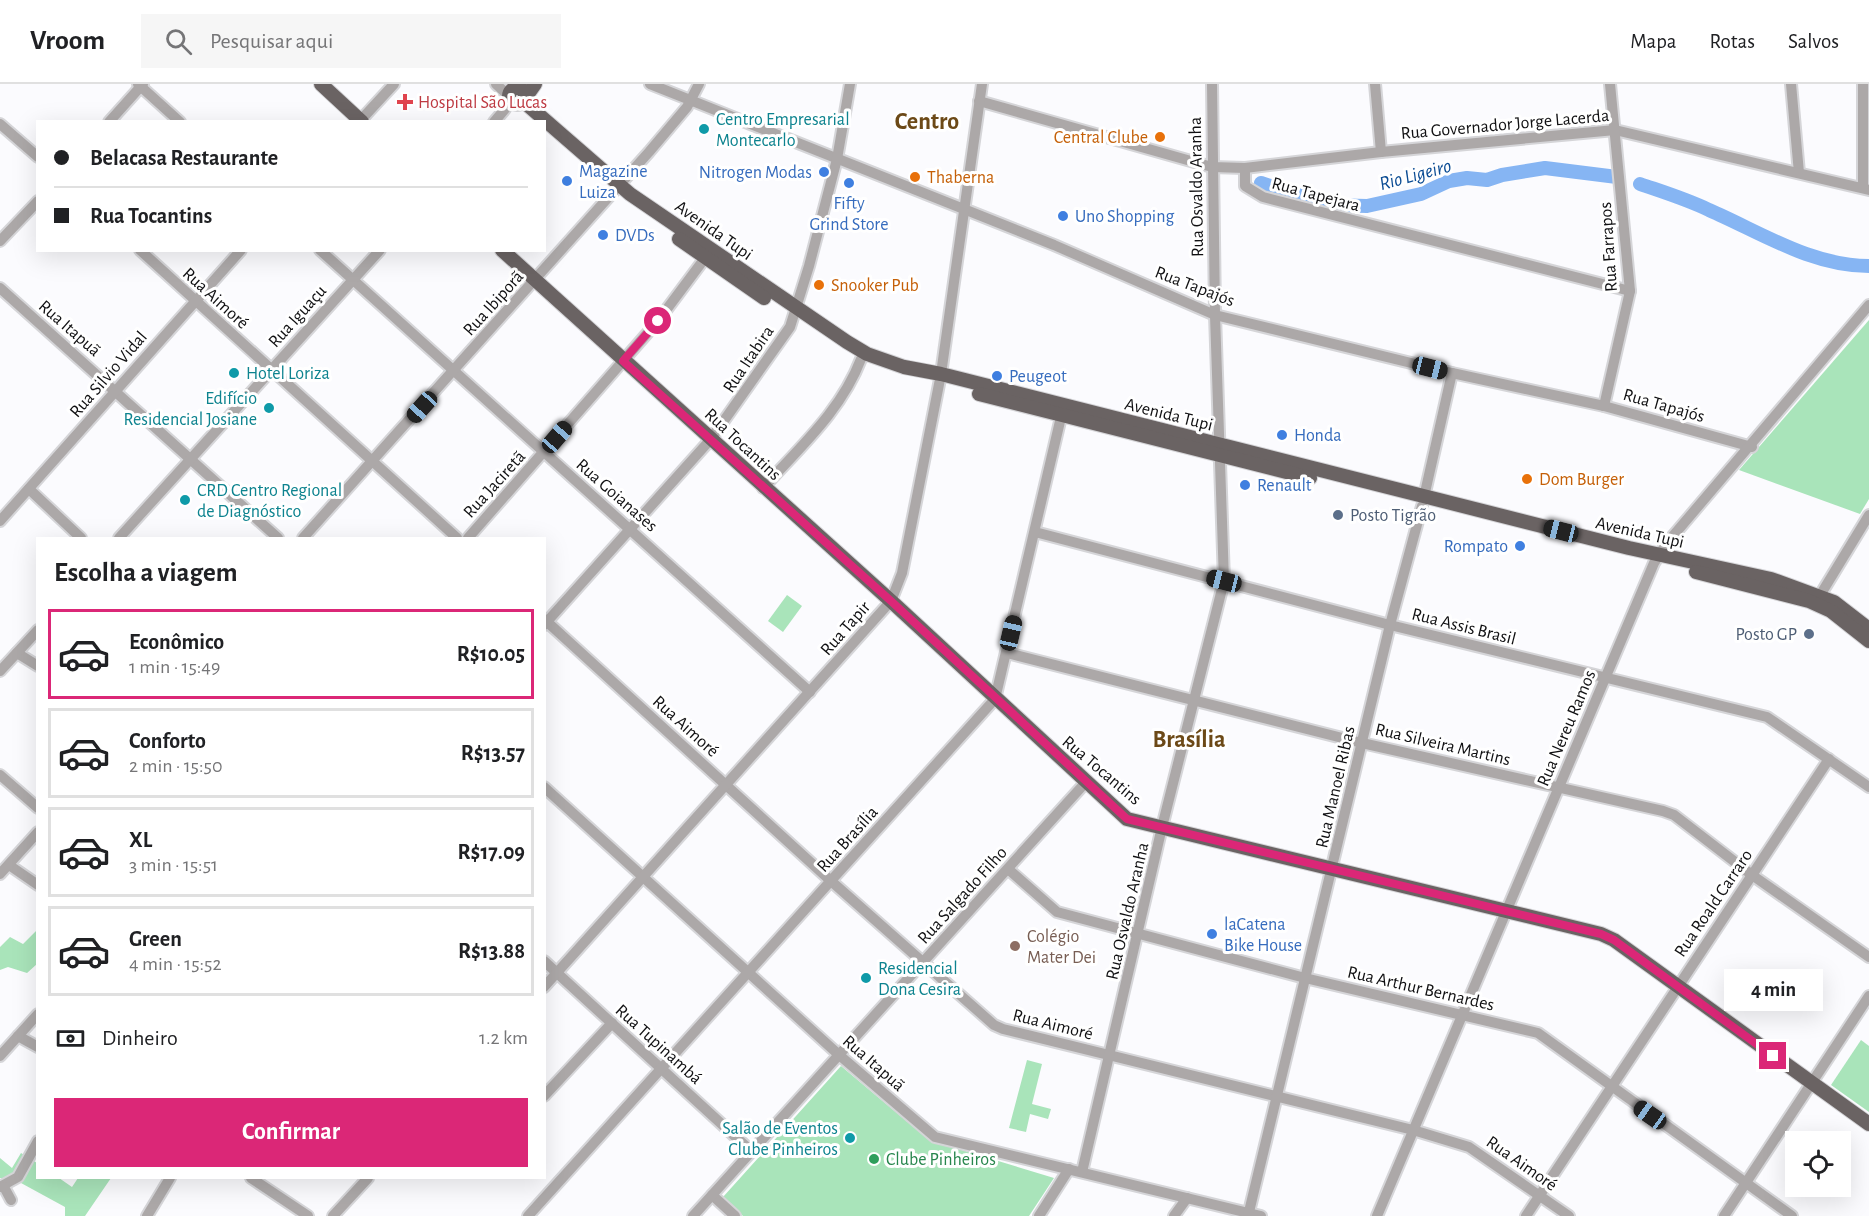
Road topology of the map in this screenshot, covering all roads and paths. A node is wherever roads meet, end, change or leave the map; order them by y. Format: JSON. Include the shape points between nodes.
{"nodes":[{"id":1,"x":321,"y":84,"type":"edge"},
{"id":2,"x":393,"y":84,"type":"edge"},
{"id":3,"x":496,"y":84,"type":"edge"},
{"id":4,"x":535,"y":84,"type":"edge"},
{"id":5,"x":650,"y":84,"type":"edge"},
{"id":6,"x":699,"y":84,"type":"edge"},
{"id":7,"x":850,"y":84,"type":"edge"},
{"id":8,"x":981,"y":84,"type":"edge"},
{"id":9,"x":1212,"y":84,"type":"edge"},
{"id":10,"x":1376,"y":84,"type":"edge"},
{"id":11,"x":1611,"y":84,"type":"edge"},
{"id":12,"x":1791,"y":84,"type":"edge"},
{"id":13,"x":1863,"y":84,"type":"edge"},
{"id":14,"x":141,"y":85,"type":"edge"},
{"id":15,"x":517,"y":95,"type":"edge"},
{"id":16,"x":690,"y":101,"type":"junction"},
{"id":17,"x":979,"y":101,"type":"junction"},
{"id":18,"x":112,"y":120,"type":"edge"},
{"id":19,"x":178,"y":120,"type":"edge"},
{"id":20,"x":359,"y":120,"type":"edge"},
{"id":21,"x":361,"y":120,"type":"edge"},
{"id":22,"x":496,"y":120,"type":"edge"},
{"id":23,"x":533,"y":120,"type":"edge"},
{"id":24,"x":543,"y":120,"type":"edge"},
{"id":25,"x":546,"y":123,"type":"edge"},
{"id":26,"x":0,"y":124,"type":"edge"},
{"id":27,"x":1615,"y":130,"type":"junction"},
{"id":28,"x":546,"y":133,"type":"edge"},
{"id":29,"x":1381,"y":152,"type":"junction"},
{"id":30,"x":36,"y":155,"type":"edge"},
{"id":31,"x":837,"y":159,"type":"junction"},
{"id":32,"x":1212,"y":167,"type":"junction"},
{"id":33,"x":1245,"y":168,"type":"junction"},
{"id":34,"x":1799,"y":173,"type":"junction"},
{"id":35,"x":615,"y":188,"type":"junction"},
{"id":36,"x":1866,"y":189,"type":"edge"},
{"id":37,"x":36,"y":203,"type":"edge"},
{"id":38,"x":963,"y":210,"type":"junction"},
{"id":39,"x":0,"y":241,"type":"edge"},
{"id":40,"x":142,"y":252,"type":"edge"},
{"id":41,"x":239,"y":252,"type":"edge"},
{"id":42,"x":322,"y":252,"type":"edge"},
{"id":43,"x":378,"y":252,"type":"edge"},
{"id":44,"x":504,"y":252,"type":"edge"},
{"id":45,"x":705,"y":258,"type":"junction"},
{"id":46,"x":352,"y":280,"type":"junction"},
{"id":47,"x":534,"y":282,"type":"junction"},
{"id":48,"x":0,"y":288,"type":"edge"},
{"id":49,"x":1630,"y":291,"type":"junction"},
{"id":50,"x":195,"y":301,"type":"junction"},
{"id":51,"x":1869,"y":305,"type":"edge"},
{"id":52,"x":795,"y":313,"type":"junction"},
{"id":53,"x":1215,"y":315,"type":"junction"},
{"id":54,"x":861,"y":359,"type":"junction"},
{"id":55,"x":623,"y":361,"type":"junction"},
{"id":56,"x":272,"y":370,"type":"junction"},
{"id":57,"x":454,"y":372,"type":"junction"},
{"id":58,"x":1452,"y":373,"type":"junction"},
{"id":59,"x":940,"y":379,"type":"junction"},
{"id":60,"x":116,"y":390,"type":"junction"},
{"id":61,"x":1604,"y":406,"type":"junction"},
{"id":62,"x":1061,"y":417,"type":"junction"},
{"id":63,"x":711,"y":439,"type":"junction"},
{"id":64,"x":1752,"y":447,"type":"junction"},
{"id":65,"x":1221,"y":451,"type":"junction"},
{"id":66,"x":544,"y":453,"type":"junction"},
{"id":67,"x":190,"y":460,"type":"junction"},
{"id":68,"x":374,"y":461,"type":"junction"},
{"id":69,"x":763,"y":488,"type":"junction"},
{"id":70,"x":29,"y":489,"type":"junction"},
{"id":71,"x":1423,"y":501,"type":"junction"},
{"id":72,"x":1869,"y":515,"type":"edge"},
{"id":73,"x":0,"y":521,"type":"edge"},
{"id":74,"x":631,"y":529,"type":"junction"},
{"id":75,"x":1035,"y":532,"type":"junction"},
{"id":76,"x":80,"y":537,"type":"edge"},
{"id":77,"x":120,"y":537,"type":"edge"},
{"id":78,"x":277,"y":537,"type":"edge"},
{"id":79,"x":304,"y":537,"type":"edge"},
{"id":80,"x":457,"y":537,"type":"edge"},
{"id":81,"x":469,"y":537,"type":"edge"},
{"id":82,"x":1657,"y":559,"type":"junction"},
{"id":83,"x":1224,"y":581,"type":"junction"},
{"id":84,"x":1817,"y":600,"type":"junction"},
{"id":85,"x":891,"y":601,"type":"junction"},
{"id":86,"x":546,"y":622,"type":"edge"},
{"id":87,"x":1390,"y":626,"type":"junction"},
{"id":88,"x":1869,"y":629,"type":"edge"},
{"id":89,"x":36,"y":632,"type":"edge"},
{"id":90,"x":1869,"y":641,"type":"edge"},
{"id":91,"x":17,"y":653,"type":"junction"},
{"id":92,"x":1007,"y":653,"type":"junction"},
{"id":93,"x":36,"y":665,"type":"edge"},
{"id":94,"x":0,"y":671,"type":"edge"},
{"id":95,"x":1605,"y":678,"type":"junction"},
{"id":96,"x":810,"y":692,"type":"junction"},
{"id":97,"x":995,"y":699,"type":"junction"},
{"id":98,"x":1196,"y":700,"type":"junction"},
{"id":99,"x":1362,"y":743,"type":"junction"},
{"id":100,"x":1829,"y":759,"type":"junction"},
{"id":101,"x":0,"y":775,"type":"edge"},
{"id":102,"x":1086,"y":782,"type":"junction"},
{"id":103,"x":727,"y":785,"type":"junction"},
{"id":104,"x":1558,"y":787,"type":"junction"},
{"id":105,"x":1869,"y":787,"type":"edge"},
{"id":106,"x":546,"y":789,"type":"edge"},
{"id":107,"x":36,"y":806,"type":"edge"},
{"id":108,"x":1162,"y":827,"type":"junction"},
{"id":109,"x":36,"y":834,"type":"edge"},
{"id":110,"x":9,"y":865,"type":"junction"},
{"id":111,"x":1008,"y":869,"type":"junction"},
{"id":112,"x":1333,"y":869,"type":"junction"},
{"id":113,"x":0,"y":874,"type":"edge"},
{"id":114,"x":1752,"y":875,"type":"junction"},
{"id":115,"x":644,"y":878,"type":"junction"},
{"id":116,"x":831,"y":881,"type":"junction"},
{"id":117,"x":36,"y":884,"type":"edge"},
{"id":118,"x":1508,"y":911,"type":"junction"},
{"id":119,"x":1140,"y":933,"type":"junction"},
{"id":120,"x":1869,"y":957,"type":"edge"},
{"id":121,"x":922,"y":963,"type":"junction"},
{"id":122,"x":546,"y":964,"type":"edge"},
{"id":123,"x":558,"y":973,"type":"junction"},
{"id":124,"x":748,"y":974,"type":"junction"},
{"id":125,"x":1305,"y":978,"type":"junction"},
{"id":126,"x":546,"y":985,"type":"edge"},
{"id":127,"x":1677,"y":987,"type":"junction"},
{"id":128,"x":1869,"y":996,"type":"edge"},
{"id":129,"x":1462,"y":1014,"type":"junction"},
{"id":130,"x":36,"y":1016,"type":"edge"},
{"id":131,"x":612,"y":1023,"type":"junction"},
{"id":132,"x":18,"y":1036,"type":"junction"},
{"id":133,"x":36,"y":1046,"type":"edge"},
{"id":134,"x":838,"y":1054,"type":"junction"},
{"id":135,"x":1111,"y":1055,"type":"junction"},
{"id":136,"x":0,"y":1056,"type":"edge"},
{"id":137,"x":663,"y":1069,"type":"junction"},
{"id":138,"x":1812,"y":1083,"type":"junction"},
{"id":139,"x":1611,"y":1088,"type":"junction"},
{"id":140,"x":546,"y":1094,"type":"edge"},
{"id":141,"x":1278,"y":1096,"type":"junction"},
{"id":142,"x":1869,"y":1124,"type":"edge"},
{"id":143,"x":1413,"y":1130,"type":"junction"},
{"id":144,"x":36,"y":1145,"type":"edge"},
{"id":145,"x":752,"y":1151,"type":"junction"},
{"id":146,"x":1070,"y":1169,"type":"junction"},
{"id":147,"x":1082,"y":1172,"type":"junction"},
{"id":148,"x":169,"y":1179,"type":"edge"},
{"id":149,"x":252,"y":1179,"type":"edge"},
{"id":150,"x":367,"y":1179,"type":"edge"},
{"id":151,"x":1746,"y":1183,"type":"junction"},
{"id":152,"x":2,"y":1187,"type":"edge"},
{"id":153,"x":712,"y":1195,"type":"junction"},
{"id":154,"x":1540,"y":1196,"type":"junction"},
{"id":155,"x":1187,"y":1198,"type":"junction"},
{"id":156,"x":11,"y":1200,"type":"dead end"},
{"id":157,"x":1249,"y":1215,"type":"edge"},
{"id":158,"x":147,"y":1216,"type":"edge"},
{"id":159,"x":308,"y":1216,"type":"edge"},
{"id":160,"x":333,"y":1216,"type":"edge"},
{"id":161,"x":528,"y":1216,"type":"edge"},
{"id":162,"x":693,"y":1216,"type":"edge"},
{"id":163,"x":735,"y":1216,"type":"edge"},
{"id":164,"x":1039,"y":1216,"type":"edge"},
{"id":165,"x":1174,"y":1216,"type":"edge"},
{"id":166,"x":1261,"y":1216,"type":"edge"},
{"id":167,"x":1377,"y":1216,"type":"edge"},
{"id":168,"x":1526,"y":1216,"type":"edge"},
{"id":169,"x":1569,"y":1216,"type":"edge"},
{"id":170,"x":1724,"y":1216,"type":"edge"},
{"id":171,"x":1792,"y":1216,"type":"edge"}],
"edges":[{"from":1,"to":20,"type":"main road"},
{"from":2,"to":21,"type":"street"},
{"from":3,"to":15,"type":"street"},
{"from":4,"to":15,"type":"main road"},
{"from":5,"to":16,"type":"street","name":"Rua Tapajós"},
{"from":6,"to":16,"type":"street","name":"Rua Ibiporã"},
{"from":7,"to":31,"type":"street","name":"Rua Itabira"},
{"from":8,"to":17,"type":"street","name":"Rua Tapir"},
{"from":9,"to":32,"type":"street","name":"Rua Osvaldo Aranha"},
{"from":10,"to":29,"type":"street"},
{"from":11,"to":27,"type":"street","name":"Rua Farrapos"},
{"from":12,"to":34,"type":"street"},
{"from":13,"to":36,"type":"street"},
{"from":14,"to":18,"type":"street"},
{"from":14,"to":19,"type":"street"},
{"from":15,"to":22,"type":"street"},
{"from":15,"to":23,"type":"main road"},
{"from":15,"to":24,"type":"main road","name":"Avenida Tupi"},
{"from":16,"to":31,"type":"street","name":"Rua Tapajós"},
{"from":16,"to":35,"type":"street","name":"Rua Ibiporã"},
{"from":17,"to":32,"type":"street"},
{"from":17,"to":38,"type":"street","name":"Rua Tapir"},
{"from":25,"to":35,"type":"main road","name":"Avenida Tupi"},
{"from":26,"to":30,"type":"street"},
{"from":27,"to":29,"type":"street","name":"Rua Governador Jorge Lacerda"},
{"from":27,"to":34,"type":"street","name":"Rua Governador Jorge Lacerda"},
{"from":27,"to":49,"type":"street","name":"Rua Farrapos"},
{"from":28,"to":35,"type":"main road","name":"Avenida Tupi"},
{"from":29,"to":33,"type":"street","name":"Rua Governador Jorge Lacerda"},
{"from":31,"to":38,"type":"street","name":"Rua Tapajós"},
{"from":31,"to":52,"type":"street","name":"Rua Itabira"},
{"from":32,"to":33,"type":"street"},
{"from":32,"to":53,"type":"street","name":"Rua Osvaldo Aranha"},
{"from":33,"to":49,"type":"street","name":"Rua Tapejara","via":[[1245,186],[1263,197]]},
{"from":34,"to":36,"type":"street","name":"Rua Governador Jorge Lacerda"},
{"from":35,"to":45,"type":"main road","name":"Avenida Tupi"},
{"from":35,"to":47,"type":"street","name":"Rua Ibiporã"},
{"from":35,"to":52,"type":"main road","name":"Avenida Tupi"},
{"from":37,"to":39,"type":"street"},
{"from":38,"to":53,"type":"street","name":"Rua Tapajós"},
{"from":38,"to":59,"type":"street","name":"Rua Tapir"},
{"from":40,"to":50,"type":"street","name":"Rua Aimoré"},
{"from":41,"to":50,"type":"street","name":"Rua Silvio Vidal"},
{"from":42,"to":46,"type":"street","name":"Rua Goianases"},
{"from":43,"to":46,"type":"street","name":"Rua Iguaçu"},
{"from":44,"to":47,"type":"main road","name":"Rua Tocantins"},
{"from":45,"to":52,"type":"main road","name":"Avenida Tupi"},
{"from":45,"to":55,"type":"street","name":"Rua Jaciretã"},
{"from":46,"to":56,"type":"street","name":"Rua Iguaçu"},
{"from":46,"to":57,"type":"street","name":"Rua Goianases"},
{"from":47,"to":55,"type":"main road","name":"Rua Tocantins"},
{"from":47,"to":57,"type":"street","name":"Rua Ibiporã"},
{"from":48,"to":60,"type":"street","name":"Rua Itapuã"},
{"from":49,"to":61,"type":"street","name":"Rua Farrapos"},
{"from":50,"to":56,"type":"street","name":"Rua Aimoré"},
{"from":50,"to":60,"type":"street","name":"Rua Silvio Vidal"},
{"from":51,"to":64,"type":"street","name":"Rua Nereu Ramos"},
{"from":52,"to":54,"type":"main road","name":"Avenida Tupi"},
{"from":52,"to":59,"type":"main road","name":"Avenida Tupi","via":[[867,354]]},
{"from":52,"to":63,"type":"street","name":"Rua Itabira","via":[[734,410]]},
{"from":53,"to":58,"type":"street","name":"Rua Tapajós"},
{"from":53,"to":65,"type":"street","name":"Rua Osvaldo Aranha"},
{"from":54,"to":59,"type":"main road","name":"Avenida Tupi","via":[[891,371]]},
{"from":54,"to":69,"type":"street","via":[[835,409]]},
{"from":55,"to":63,"type":"main road","name":"Rua Tocantins"},
{"from":55,"to":66,"type":"street","name":"Rua Jaciretã"},
{"from":56,"to":67,"type":"street","name":"Rua Iguaçu"},
{"from":56,"to":68,"type":"street","name":"Rua Aimoré"},
{"from":57,"to":66,"type":"street","name":"Rua Goianases"},
{"from":57,"to":68,"type":"street","name":"Rua Ibiporã"},
{"from":58,"to":61,"type":"street","name":"Rua Tapajós"},
{"from":58,"to":71,"type":"street","name":"Rua Manoel Ribas"},
{"from":59,"to":62,"type":"main road","name":"Avenida Tupi"},
{"from":59,"to":65,"type":"main road","name":"Avenida Tupi"},
{"from":59,"to":85,"type":"street","name":"Rua Tapir","via":[[902,573]]},
{"from":60,"to":67,"type":"street","name":"Rua Itapuã"},
{"from":60,"to":70,"type":"street","name":"Rua Silvio Vidal"},
{"from":61,"to":64,"type":"street","name":"Rua Tapajós"},
{"from":62,"to":65,"type":"main road","name":"Avenida Tupi"},
{"from":62,"to":75,"type":"street","name":"Rua Brasília"},
{"from":63,"to":69,"type":"main road","name":"Rua Tocantins"},
{"from":63,"to":74,"type":"street","name":"Rua Itabira"},
{"from":64,"to":82,"type":"street","name":"Rua Nereu Ramos"},
{"from":65,"to":71,"type":"main road","name":"Avenida Tupi"},
{"from":65,"to":83,"type":"street","name":"Rua Osvaldo Aranha"},
{"from":66,"to":74,"type":"street","name":"Rua Goianases"},
{"from":66,"to":81,"type":"street","name":"Rua Jaciretã"},
{"from":67,"to":77,"type":"street","name":"Rua Iguaçu"},
{"from":67,"to":78,"type":"street","name":"Rua Itapuã"},
{"from":68,"to":79,"type":"street","name":"Rua Ibiporã"},
{"from":68,"to":80,"type":"street","name":"Rua Aimoré"},
{"from":69,"to":85,"type":"main road","name":"Rua Tocantins"},
{"from":70,"to":73,"type":"street","name":"Rua Silvio Vidal"},
{"from":70,"to":76,"type":"street"},
{"from":71,"to":82,"type":"main road","name":"Avenida Tupi"},
{"from":71,"to":87,"type":"street","name":"Rua Manoel Ribas"},
{"from":72,"to":84,"type":"street"},
{"from":74,"to":86,"type":"street","name":"Rua Itabira"},
{"from":74,"to":96,"type":"street","name":"Rua Goianases"},
{"from":75,"to":83,"type":"street","name":"Rua Assis Brasil"},
{"from":75,"to":92,"type":"street","name":"Rua Brasília"},
{"from":82,"to":84,"type":"main road","name":"Avenida Tupi"},
{"from":82,"to":95,"type":"street","name":"Rua Nereu Ramos"},
{"from":83,"to":87,"type":"street","name":"Rua Assis Brasil"},
{"from":83,"to":98,"type":"street","name":"Rua Osvaldo Aranha"},
{"from":84,"to":88,"type":"main road","name":"Avenida Tupi","via":[[1849,612]]},
{"from":84,"to":90,"type":"main road","name":"Avenida Tupi"},
{"from":85,"to":96,"type":"street","name":"Rua Tapir"},
{"from":85,"to":97,"type":"main road","name":"Rua Tocantins"},
{"from":86,"to":103,"type":"street","name":"Rua Aimoré"},
{"from":87,"to":95,"type":"street","name":"Rua Assis Brasil"},
{"from":87,"to":99,"type":"street","name":"Rua Manoel Ribas"},
{"from":89,"to":91,"type":"street"},
{"from":91,"to":93,"type":"street"},
{"from":91,"to":94,"type":"street"},
{"from":92,"to":97,"type":"street","name":"Rua Brasília"},
{"from":92,"to":98,"type":"street","name":"Rua Silveira Martins"},
{"from":95,"to":100,"type":"street","name":"Rua Assis Brasil","via":[[1767,717]]},
{"from":95,"to":104,"type":"street","name":"Rua Nereu Ramos"},
{"from":96,"to":103,"type":"street","name":"Rua Tapir"},
{"from":97,"to":102,"type":"main road","name":"Rua Tocantins"},
{"from":97,"to":116,"type":"street","name":"Rua Brasília"},
{"from":98,"to":99,"type":"street","name":"Rua Silveira Martins"},
{"from":98,"to":108,"type":"street","name":"Rua Osvaldo Aranha"},
{"from":99,"to":104,"type":"street","name":"Rua Silveira Martins"},
{"from":99,"to":112,"type":"street","name":"Rua Manoel Ribas"},
{"from":100,"to":105,"type":"street","name":"Rua Assis Brasil"},
{"from":100,"to":114,"type":"street","name":"Rua Roald Carraro"},
{"from":101,"to":107,"type":"street"},
{"from":102,"to":108,"type":"main road","name":"Rua Tocantins","via":[[1127,819]]},
{"from":102,"to":111,"type":"street","name":"Rua Salgado Filho"},
{"from":103,"to":115,"type":"street","name":"Rua Tapir"},
{"from":103,"to":116,"type":"street","name":"Rua Aimoré"},
{"from":104,"to":114,"type":"street","name":"Rua Silveira Martins","via":[[1674,815]]},
{"from":104,"to":118,"type":"street","name":"Rua Nereu Ramos"},
{"from":106,"to":115,"type":"street","name":"Rua Itapuã"},
{"from":108,"to":112,"type":"main road","name":"Rua Tocantins"},
{"from":108,"to":119,"type":"street","name":"Rua Osvaldo Aranha"},
{"from":109,"to":110,"type":"street"},
{"from":110,"to":113,"type":"street"},
{"from":110,"to":117,"type":"street"},
{"from":111,"to":119,"type":"street","name":"Rua Arthur Bernardes","via":[[1057,912]]},
{"from":111,"to":121,"type":"street","name":"Rua Salgado Filho"},
{"from":112,"to":118,"type":"main road","name":"Rua Tocantins"},
{"from":112,"to":125,"type":"street","name":"Rua Manoel Ribas"},
{"from":114,"to":120,"type":"street","name":"Rua Silveira Martins"},
{"from":114,"to":127,"type":"street","name":"Rua Roald Carraro"},
{"from":115,"to":123,"type":"street","name":"Rua Tapir"},
{"from":115,"to":124,"type":"street","name":"Rua Itapuã"},
{"from":116,"to":121,"type":"street","name":"Rua Aimoré"},
{"from":116,"to":124,"type":"street","name":"Rua Brasília"},
{"from":118,"to":127,"type":"main road","name":"Rua Tocantins","via":[[1601,934]]},
{"from":118,"to":129,"type":"street","name":"Rua Nereu Ramos"},
{"from":119,"to":125,"type":"street","name":"Rua Arthur Bernardes"},
{"from":119,"to":135,"type":"street","name":"Rua Osvaldo Aranha"},
{"from":121,"to":134,"type":"street","name":"Rua Salgado Filho"},
{"from":121,"to":135,"type":"street","name":"Rua Aimoré","via":[[1003,1029]]},
{"from":122,"to":123,"type":"street","name":"Rua Tupinambá"},
{"from":123,"to":126,"type":"street","name":"Rua Tapir"},
{"from":123,"to":131,"type":"street","name":"Rua Tupinambá"},
{"from":124,"to":134,"type":"street","name":"Rua Itapuã"},
{"from":124,"to":137,"type":"street","name":"Rua Brasília"},
{"from":125,"to":129,"type":"street","name":"Rua Arthur Bernardes"},
{"from":125,"to":141,"type":"street","name":"Rua Manoel Ribas"},
{"from":127,"to":138,"type":"main road","name":"Rua Tocantins"},
{"from":127,"to":139,"type":"street","name":"Rua Roald Carraro"},
{"from":128,"to":138,"type":"street"},
{"from":129,"to":139,"type":"street","name":"Rua Arthur Bernardes","via":[[1538,1033]]},
{"from":129,"to":143,"type":"street","name":"Rua Nereu Ramos"},
{"from":130,"to":132,"type":"street"},
{"from":131,"to":137,"type":"street","name":"Rua Tupinambá"},
{"from":131,"to":140,"type":"street"},
{"from":132,"to":133,"type":"street"},
{"from":132,"to":136,"type":"street"},
{"from":134,"to":145,"type":"street","name":"Rua Salgado Filho"},
{"from":134,"to":146,"type":"street","name":"Rua Itapuã","via":[[936,1137]]},
{"from":135,"to":141,"type":"street","name":"Rua Aimoré"},
{"from":135,"to":147,"type":"street","name":"Rua Osvaldo Aranha"},
{"from":137,"to":145,"type":"street","name":"Rua Tupinambá"},
{"from":137,"to":161,"type":"street","name":"Rua Brasília"},
{"from":138,"to":142,"type":"main road","name":"Rua Tocantins"},
{"from":138,"to":151,"type":"street"},
{"from":139,"to":151,"type":"street","name":"Rua Arthur Bernardes"},
{"from":139,"to":154,"type":"street","name":"Rua Roald Carraro"},
{"from":141,"to":143,"type":"street","name":"Rua Aimoré"},
{"from":141,"to":157,"type":"street","name":"Rua Manoel Ribas"},
{"from":143,"to":154,"type":"street","name":"Rua Aimoré","via":[[1469,1147]]},
{"from":143,"to":167,"type":"street","name":"Rua Nereu Ramos"},
{"from":144,"to":152,"type":"street","via":[[18,1177]]},
{"from":145,"to":153,"type":"street","name":"Rua Salgado Filho"},
{"from":146,"to":147,"type":"street","name":"Rua Itapuã"},
{"from":146,"to":164,"type":"street"},
{"from":147,"to":155,"type":"street","name":"Rua Itapuã"},
{"from":148,"to":158,"type":"street"},
{"from":149,"to":159,"type":"street"},
{"from":150,"to":160,"type":"street"},
{"from":151,"to":170,"type":"street"},
{"from":151,"to":171,"type":"street","name":"Rua Arthur Bernardes"},
{"from":152,"to":156,"type":"street"},
{"from":153,"to":162,"type":"street","name":"Rua Salgado Filho"},
{"from":153,"to":163,"type":"street"},
{"from":154,"to":168,"type":"street","name":"Rua Roald Carraro"},
{"from":154,"to":169,"type":"street","name":"Rua Aimoré"},
{"from":155,"to":157,"type":"street","name":"Rua Itapuã"},
{"from":155,"to":165,"type":"street"},
{"from":157,"to":166,"type":"street","name":"Rua Itapuã"}]}
